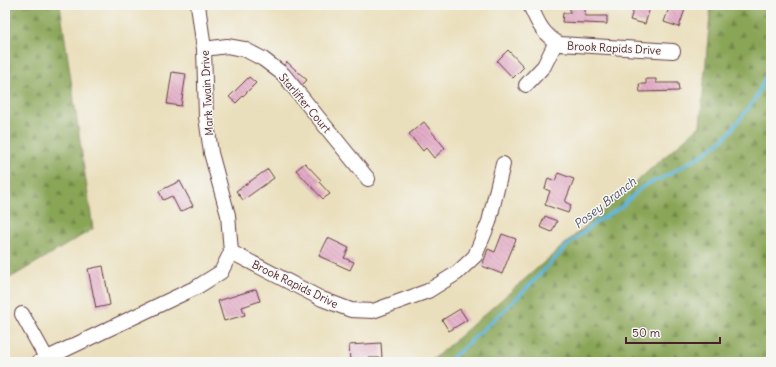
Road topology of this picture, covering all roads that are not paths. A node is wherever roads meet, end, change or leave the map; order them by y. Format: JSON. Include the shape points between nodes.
{"nodes":[{"id":1,"x":198,"y":5,"type":"edge"},
{"id":2,"x":530,"y":5,"type":"edge"},
{"id":3,"x":556,"y":42,"type":"junction"},
{"id":4,"x":204,"y":49,"type":"junction"},
{"id":5,"x":673,"y":51,"type":"dead end"},
{"id":6,"x":526,"y":85,"type":"dead end"},
{"id":7,"x":503,"y":164,"type":"dead end"},
{"id":8,"x":368,"y":179,"type":"dead end"},
{"id":9,"x":231,"y":252,"type":"junction"},
{"id":10,"x":22,"y":314,"type":"dead end"},
{"id":11,"x":43,"y":360,"type":"edge"}],
"edges":[{"from":1,"to":4,"type":"street","name":"Mark Twain Drive"},
{"from":2,"to":3,"type":"street","name":"Brook Rapids Drive","via":[[536,21],[546,35]]},
{"from":3,"to":5,"type":"street","name":"Brook Rapids Drive","via":[[569,46]]},
{"from":3,"to":6,"type":"street","name":"Brook Rapids Drive","via":[[544,66]]},
{"from":4,"to":8,"type":"street","name":"Starlifter Court","via":[[227,46],[244,49],[283,74]]},
{"from":4,"to":9,"type":"street","name":"Mark Twain Drive","via":[[206,117],[211,153],[228,215]]},
{"from":7,"to":9,"type":"street","name":"Brook Rapids Drive","via":[[489,222],[475,256],[457,274],[428,291],[373,311],[351,310],[322,299]]},
{"from":9,"to":11,"type":"street","via":[[221,272],[197,287]]},
{"from":10,"to":11,"type":"street"}]}
